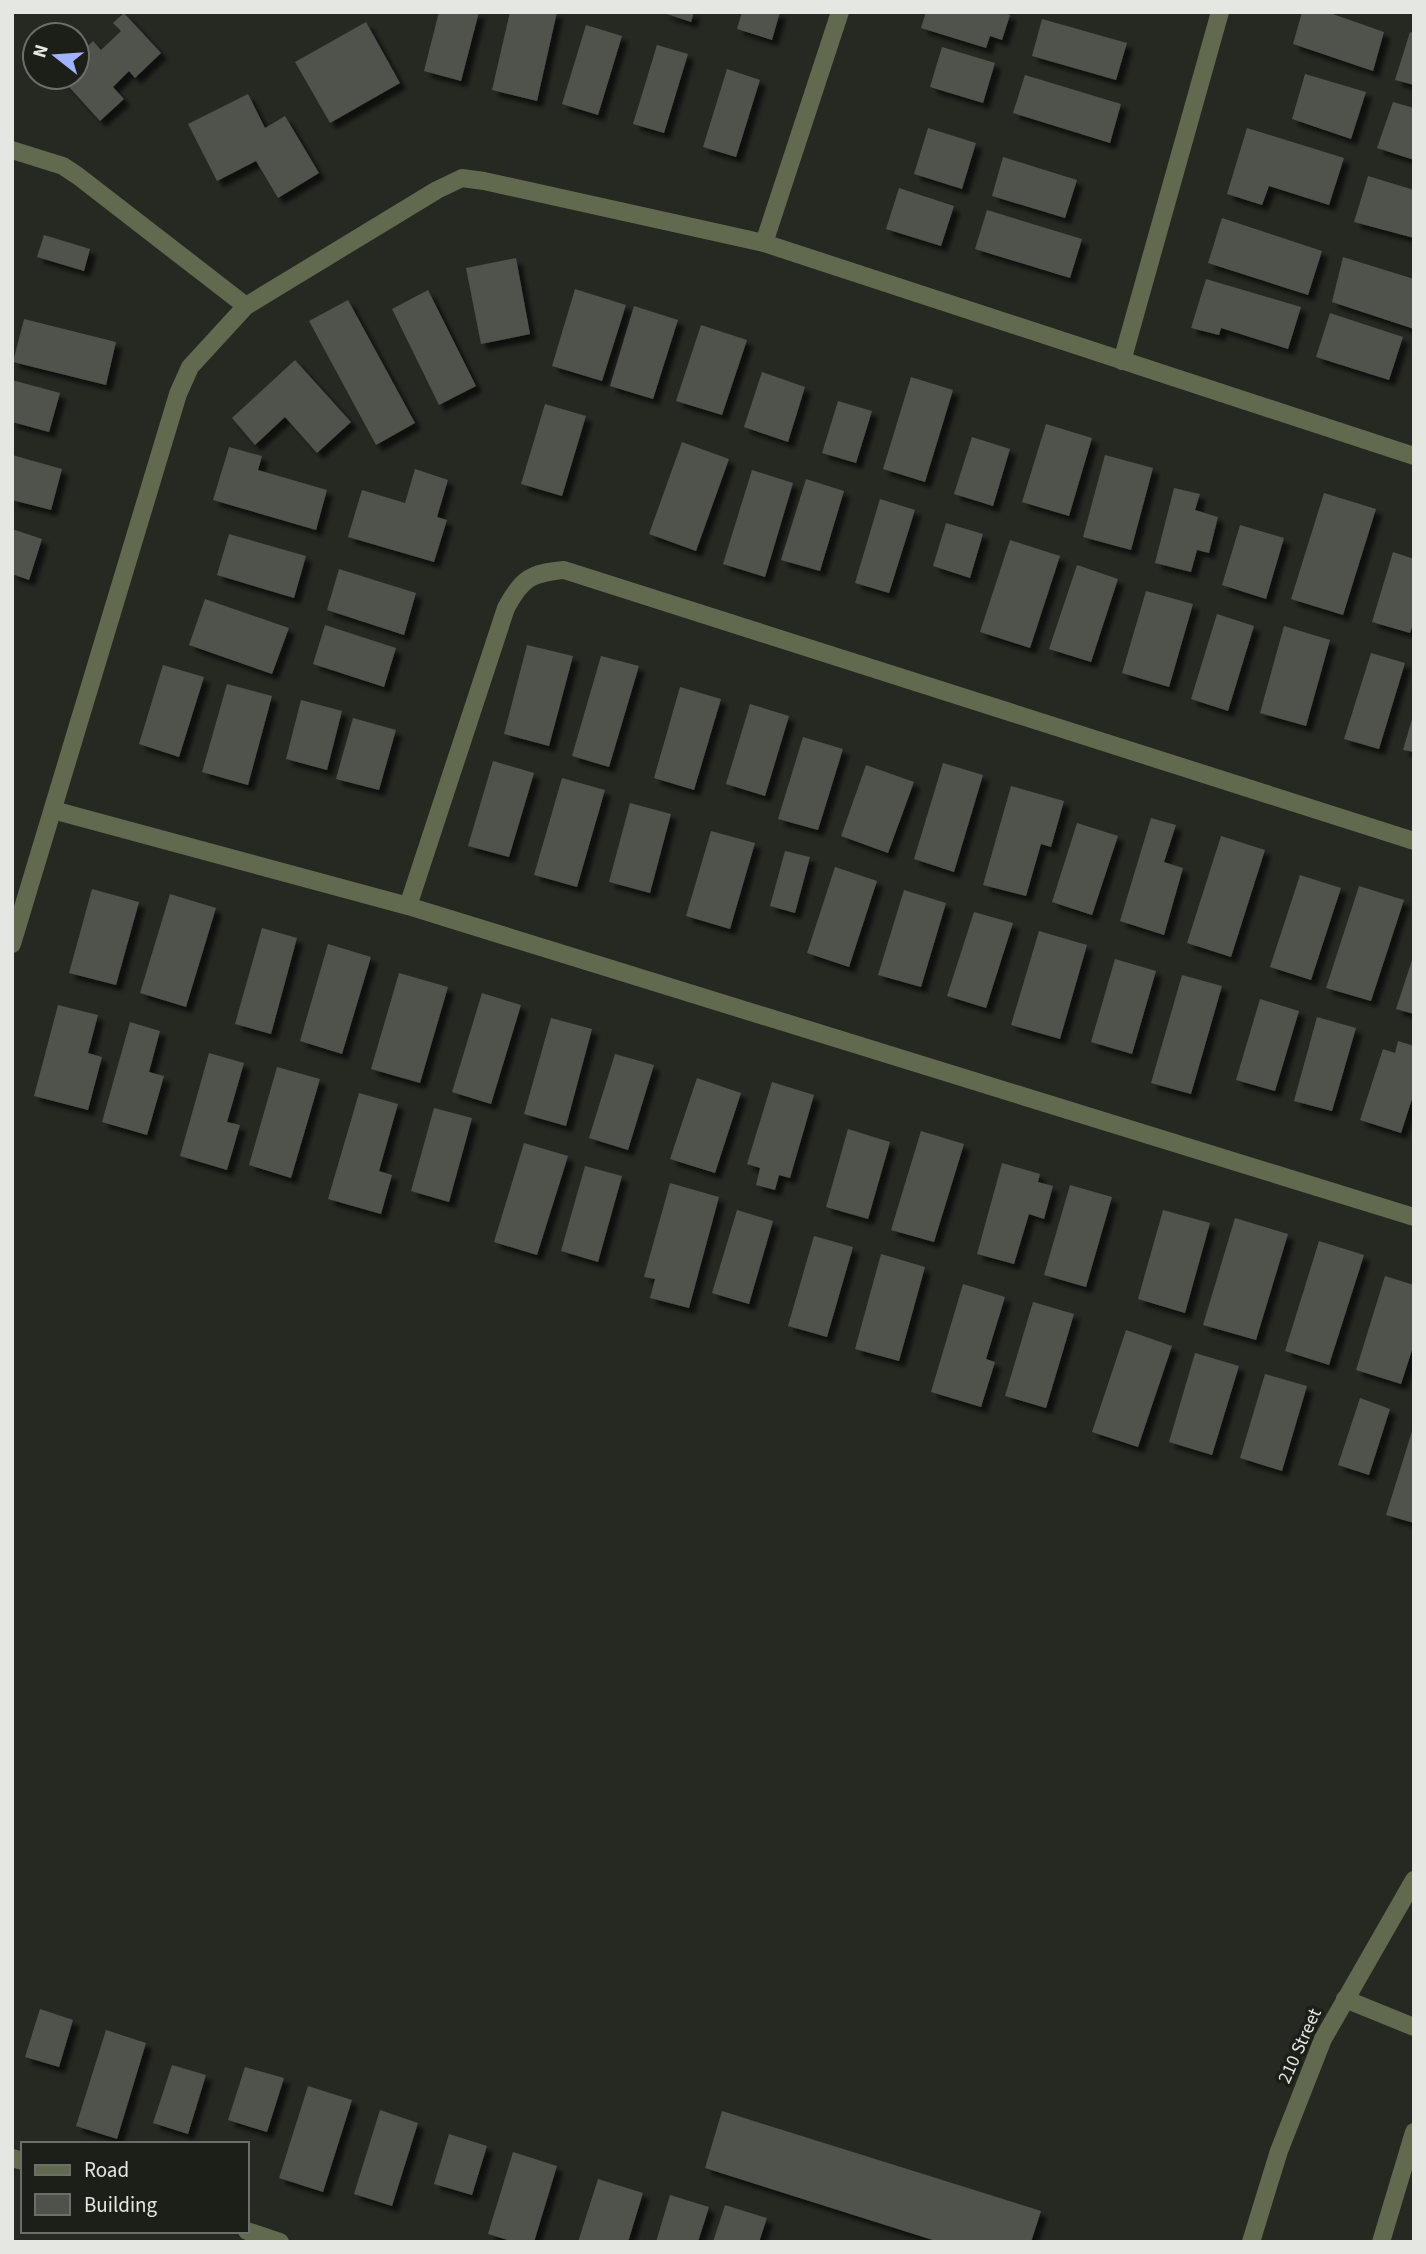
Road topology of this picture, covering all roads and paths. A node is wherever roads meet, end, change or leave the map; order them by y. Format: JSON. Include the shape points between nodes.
{"nodes":[{"id":1,"x":840,"y":12,"type":"edge"},
{"id":2,"x":1220,"y":12,"type":"edge"},
{"id":3,"x":12,"y":150,"type":"edge"},
{"id":4,"x":764,"y":243,"type":"junction"},
{"id":5,"x":246,"y":306,"type":"junction"},
{"id":6,"x":1122,"y":360,"type":"junction"},
{"id":7,"x":1414,"y":456,"type":"edge"},
{"id":8,"x":53,"y":810,"type":"junction"},
{"id":9,"x":1414,"y":841,"type":"edge"},
{"id":10,"x":408,"y":906,"type":"junction"},
{"id":11,"x":13,"y":940,"type":"edge"},
{"id":12,"x":1414,"y":1217,"type":"edge"},
{"id":13,"x":1414,"y":1880,"type":"edge"},
{"id":14,"x":1345,"y":1999,"type":"junction"},
{"id":15,"x":1414,"y":2028,"type":"edge"},
{"id":16,"x":1414,"y":2132,"type":"edge"},
{"id":17,"x":248,"y":2231,"type":"edge"},
{"id":18,"x":280,"y":2242,"type":"edge"},
{"id":19,"x":1251,"y":2242,"type":"edge"},
{"id":20,"x":1381,"y":2242,"type":"edge"}],
"edges":[{"from":1,"to":4,"type":"street"},
{"from":2,"to":6,"type":"street"},
{"from":3,"to":5,"type":"street","via":[[63,166]]},
{"from":4,"to":5,"type":"street","via":[[462,178]]},
{"from":4,"to":6,"type":"street"},
{"from":5,"to":8,"type":"street","via":[[183,379]]},
{"from":6,"to":7,"type":"street"},
{"from":8,"to":10,"type":"street"},
{"from":8,"to":11,"type":"street"},
{"from":9,"to":10,"type":"street","via":[[564,570],[545,571],[530,576],[516,589],[506,608]]},
{"from":10,"to":12,"type":"street"},
{"from":13,"to":14,"type":"street","name":"210 Street"},
{"from":14,"to":15,"type":"street"},
{"from":14,"to":19,"type":"street","name":"210 Street","via":[[1323,2039],[1279,2151]]},
{"from":16,"to":20,"type":"street"},
{"from":17,"to":18,"type":"street"}]}
